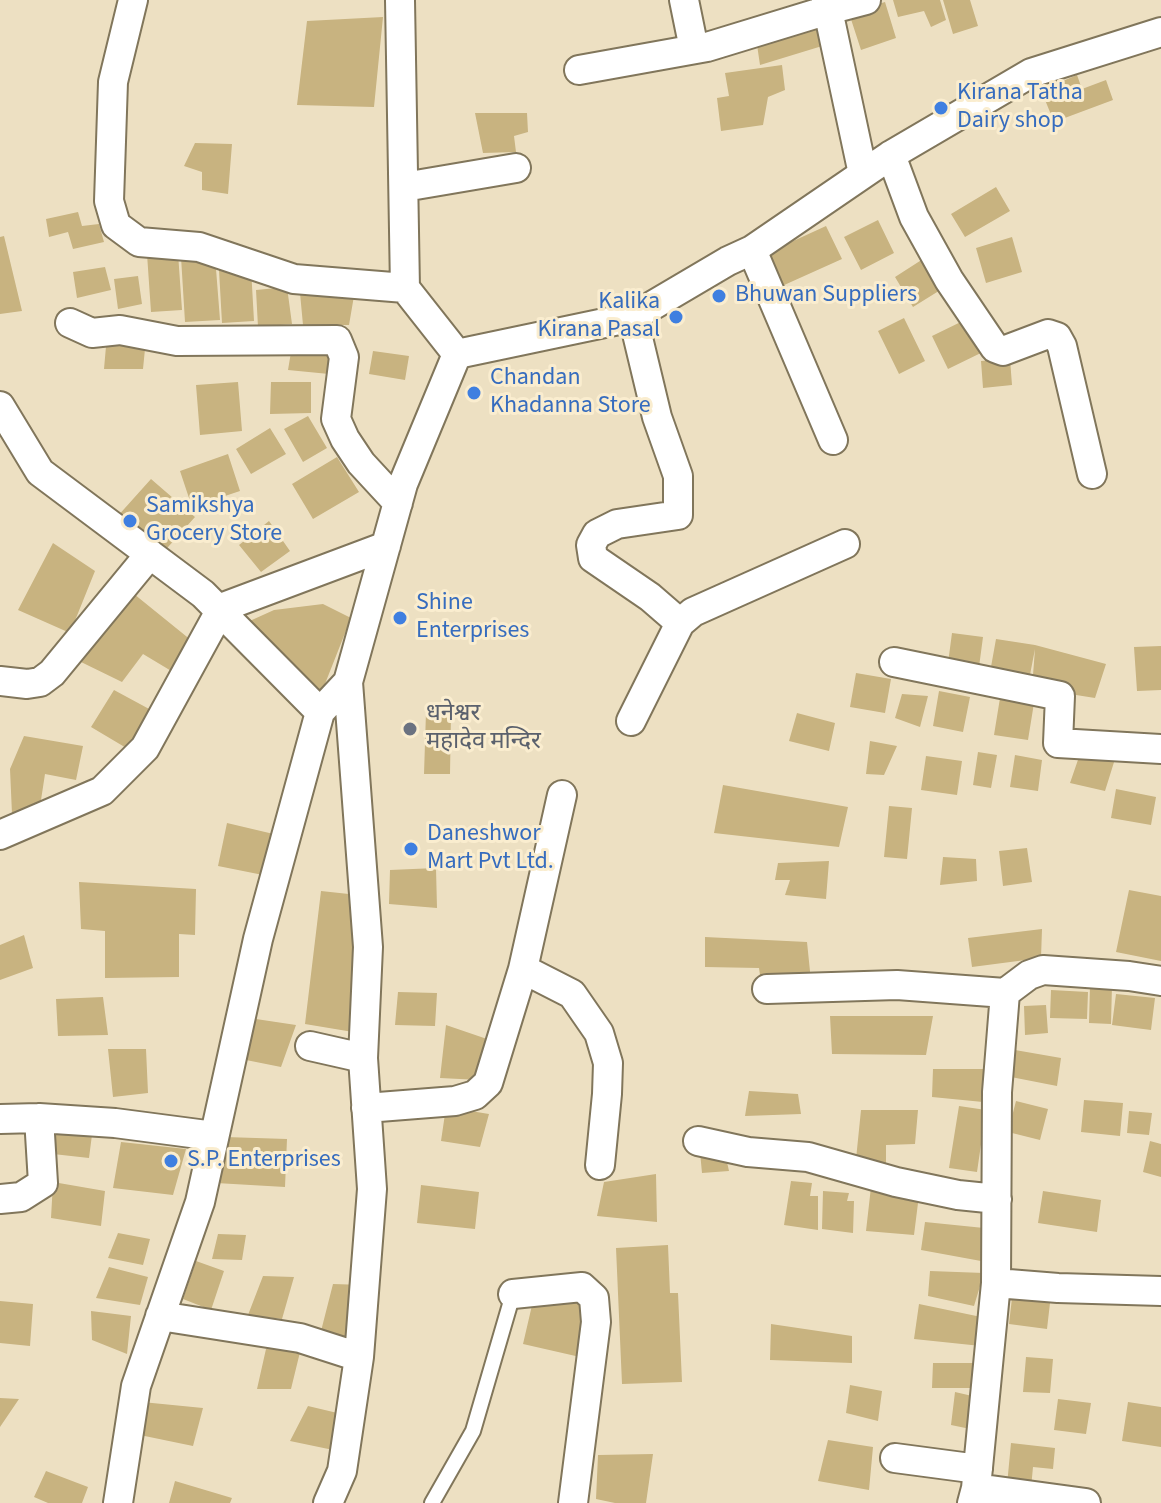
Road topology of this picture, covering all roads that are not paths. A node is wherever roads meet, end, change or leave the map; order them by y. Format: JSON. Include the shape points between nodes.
{"nodes":[{"id":1,"x":133,"y":0,"type":"edge"},
{"id":2,"x":400,"y":0,"type":"edge"},
{"id":3,"x":684,"y":0,"type":"edge"},
{"id":4,"x":866,"y":0,"type":"edge"},
{"id":5,"x":827,"y":5,"type":"edge"},
{"id":6,"x":1161,"y":32,"type":"edge"},
{"id":7,"x":694,"y":49,"type":"junction"},
{"id":8,"x":579,"y":70,"type":"dead end"},
{"id":9,"x":891,"y":155,"type":"junction"},
{"id":10,"x":516,"y":168,"type":"dead end"},
{"id":11,"x":863,"y":174,"type":"junction"},
{"id":12,"x":404,"y":187,"type":"junction"},
{"id":13,"x":752,"y":250,"type":"junction"},
{"id":14,"x":405,"y":288,"type":"junction"},
{"id":15,"x":633,"y":317,"type":"junction"},
{"id":16,"x":70,"y":323,"type":"dead end"},
{"id":17,"x":457,"y":354,"type":"junction"},
{"id":18,"x":0,"y":406,"type":"edge"},
{"id":19,"x":833,"y":440,"type":"dead end"},
{"id":20,"x":1092,"y":474,"type":"dead end"},
{"id":21,"x":398,"y":503,"type":"junction"},
{"id":22,"x":845,"y":544,"type":"dead end"},
{"id":23,"x":386,"y":546,"type":"junction"},
{"id":24,"x":150,"y":554,"type":"junction"},
{"id":25,"x":219,"y":610,"type":"junction"},
{"id":26,"x":680,"y":623,"type":"junction"},
{"id":27,"x":894,"y":662,"type":"dead end"},
{"id":28,"x":0,"y":681,"type":"edge"},
{"id":29,"x":348,"y":682,"type":"junction"},
{"id":30,"x":320,"y":712,"type":"junction"},
{"id":31,"x":631,"y":721,"type":"dead end"},
{"id":32,"x":1161,"y":749,"type":"edge"},
{"id":33,"x":562,"y":795,"type":"dead end"},
{"id":34,"x":0,"y":835,"type":"edge"},
{"id":35,"x":523,"y":969,"type":"junction"},
{"id":36,"x":1161,"y":981,"type":"edge"},
{"id":37,"x":767,"y":989,"type":"dead end"},
{"id":38,"x":1005,"y":993,"type":"junction"},
{"id":39,"x":310,"y":1046,"type":"dead end"},
{"id":40,"x":363,"y":1058,"type":"junction"},
{"id":41,"x":366,"y":1108,"type":"junction"},
{"id":42,"x":39,"y":1118,"type":"junction"},
{"id":43,"x":0,"y":1119,"type":"edge"},
{"id":44,"x":214,"y":1136,"type":"junction"},
{"id":45,"x":698,"y":1141,"type":"dead end"},
{"id":46,"x":600,"y":1165,"type":"dead end"},
{"id":47,"x":0,"y":1199,"type":"edge"},
{"id":48,"x":997,"y":1199,"type":"junction"},
{"id":49,"x":996,"y":1283,"type":"junction"},
{"id":50,"x":1161,"y":1291,"type":"edge"},
{"id":51,"x":513,"y":1294,"type":"joint"},
{"id":52,"x":160,"y":1316,"type":"junction"},
{"id":53,"x":359,"y":1357,"type":"junction"},
{"id":54,"x":895,"y":1458,"type":"dead end"},
{"id":55,"x":976,"y":1487,"type":"edge"},
{"id":56,"x":118,"y":1503,"type":"edge"},
{"id":57,"x":328,"y":1503,"type":"edge"},
{"id":58,"x":432,"y":1503,"type":"edge"},
{"id":59,"x":573,"y":1503,"type":"edge"},
{"id":60,"x":1086,"y":1503,"type":"edge"}],
"edges":[{"from":1,"to":14,"type":"street","via":[[113,82],[109,201],[116,225],[139,242],[199,247],[294,279]]},
{"from":2,"to":12,"type":"street"},
{"from":3,"to":7,"type":"street"},
{"from":4,"to":5,"type":"street"},
{"from":5,"to":7,"type":"street"},
{"from":5,"to":11,"type":"street"},
{"from":6,"to":9,"type":"street","via":[[1031,73]]},
{"from":7,"to":8,"type":"street"},
{"from":9,"to":11,"type":"street"},
{"from":9,"to":20,"type":"street","via":[[914,217],[995,348],[1003,351],[1048,334],[1057,337]]},
{"from":10,"to":12,"type":"street"},
{"from":11,"to":13,"type":"street"},
{"from":12,"to":14,"type":"street"},
{"from":13,"to":15,"type":"street"},
{"from":13,"to":19,"type":"street"},
{"from":14,"to":17,"type":"street"},
{"from":15,"to":17,"type":"street"},
{"from":15,"to":26,"type":"street","via":[[657,417],[678,476],[678,515],[617,524],[597,534],[591,545],[593,558]]},
{"from":16,"to":21,"type":"street","via":[[92,333],[120,330],[177,341],[337,340],[344,357],[336,419],[361,463]]},
{"from":17,"to":21,"type":"street"},
{"from":18,"to":24,"type":"street","via":[[40,472]]},
{"from":21,"to":23,"type":"street"},
{"from":22,"to":26,"type":"street","via":[[693,612]]},
{"from":23,"to":25,"type":"street"},
{"from":23,"to":29,"type":"street"},
{"from":24,"to":25,"type":"street"},
{"from":24,"to":28,"type":"street","via":[[52,673],[27,684]]},
{"from":25,"to":30,"type":"street"},
{"from":25,"to":34,"type":"street","via":[[145,748],[102,791]]},
{"from":26,"to":31,"type":"street"},
{"from":27,"to":32,"type":"street","via":[[1060,696],[1058,743]]},
{"from":29,"to":30,"type":"street"},
{"from":29,"to":40,"type":"street","via":[[368,947]]},
{"from":30,"to":44,"type":"street","via":[[258,939]]},
{"from":33,"to":35,"type":"street"},
{"from":35,"to":41,"type":"street","via":[[488,1083],[475,1095]]},
{"from":35,"to":46,"type":"street","via":[[572,994],[599,1033],[608,1063]]},
{"from":36,"to":38,"type":"street","via":[[1043,970]]},
{"from":37,"to":38,"type":"street","via":[[897,985]]},
{"from":38,"to":48,"type":"street","via":[[997,1092]]},
{"from":39,"to":40,"type":"street"},
{"from":40,"to":41,"type":"street"},
{"from":41,"to":53,"type":"street","via":[[372,1189]]},
{"from":42,"to":43,"type":"street"},
{"from":42,"to":44,"type":"street"},
{"from":42,"to":47,"type":"street","via":[[43,1183],[21,1197]]},
{"from":44,"to":52,"type":"street","via":[[200,1202]]},
{"from":45,"to":48,"type":"street","via":[[808,1157],[958,1195]]},
{"from":48,"to":49,"type":"street"},
{"from":49,"to":50,"type":"street"},
{"from":49,"to":55,"type":"street"},
{"from":51,"to":58,"type":"lane","via":[[473,1431]]},
{"from":51,"to":59,"type":"street","via":[[582,1287],[594,1298],[596,1322]]},
{"from":52,"to":53,"type":"street","via":[[300,1338]]},
{"from":52,"to":56,"type":"street","via":[[136,1386]]},
{"from":53,"to":57,"type":"street","via":[[342,1471]]},
{"from":54,"to":55,"type":"street"},
{"from":55,"to":60,"type":"street"}]}
